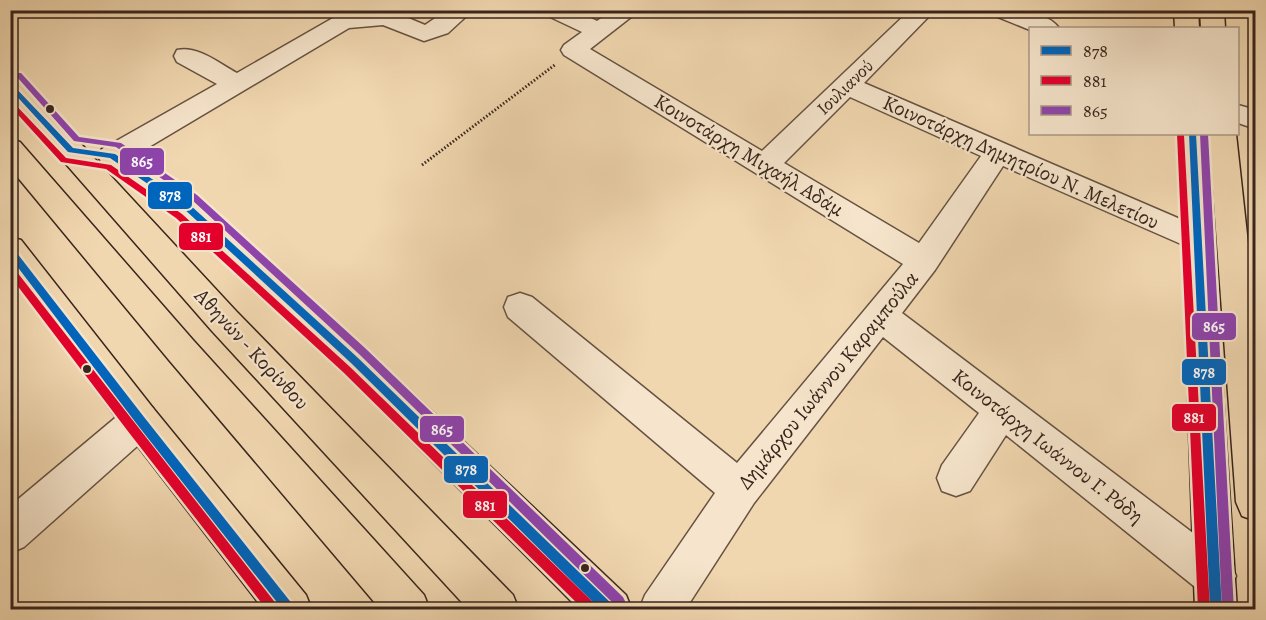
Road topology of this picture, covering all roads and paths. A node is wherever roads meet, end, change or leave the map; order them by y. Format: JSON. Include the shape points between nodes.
{"nodes":[{"id":1,"x":462,"y":10,"type":"edge"},
{"id":2,"x":554,"y":10,"type":"edge"},
{"id":3,"x":629,"y":10,"type":"edge"},
{"id":4,"x":924,"y":10,"type":"edge"},
{"id":5,"x":1001,"y":10,"type":"edge"},
{"id":6,"x":1186,"y":10,"type":"edge"},
{"id":7,"x":1212,"y":10,"type":"edge"},
{"id":8,"x":378,"y":14,"type":"edge"},
{"id":9,"x":1044,"y":27,"type":"edge"},
{"id":10,"x":1187,"y":27,"type":"edge"},
{"id":11,"x":1213,"y":27,"type":"edge"},
{"id":12,"x":600,"y":32,"type":"junction"},
{"id":13,"x":573,"y":50,"type":"junction"},
{"id":14,"x":186,"y":56,"type":"dead end"},
{"id":15,"x":10,"y":83,"type":"edge"},
{"id":16,"x":238,"y":84,"type":"junction"},
{"id":17,"x":845,"y":85,"type":"junction"},
{"id":18,"x":1239,"y":114,"type":"edge"},
{"id":19,"x":1256,"y":120,"type":"edge"},
{"id":20,"x":1192,"y":135,"type":"edge"},
{"id":21,"x":1222,"y":135,"type":"edge"},
{"id":22,"x":10,"y":149,"type":"edge"},
{"id":23,"x":71,"y":150,"type":"junction"},
{"id":24,"x":998,"y":152,"type":"junction"},
{"id":25,"x":112,"y":156,"type":"junction"},
{"id":26,"x":766,"y":164,"type":"junction"},
{"id":27,"x":422,"y":165,"type":"dead end"},
{"id":28,"x":1197,"y":239,"type":"junction"},
{"id":29,"x":10,"y":249,"type":"edge"},
{"id":30,"x":924,"y":261,"type":"junction"},
{"id":31,"x":1245,"y":290,"type":"edge"},
{"id":32,"x":520,"y":307,"type":"dead end"},
{"id":33,"x":881,"y":316,"type":"junction"},
{"id":34,"x":1002,"y":410,"type":"junction"},
{"id":35,"x":140,"y":420,"type":"junction"},
{"id":36,"x":956,"y":478,"type":"dead end"},
{"id":37,"x":740,"y":490,"type":"junction"},
{"id":38,"x":1256,"y":502,"type":"edge"},
{"id":39,"x":10,"y":533,"type":"edge"},
{"id":40,"x":1216,"y":593,"type":"edge"},
{"id":41,"x":291,"y":609,"type":"edge"},
{"id":42,"x":409,"y":609,"type":"edge"},
{"id":43,"x":498,"y":609,"type":"edge"},
{"id":44,"x":611,"y":609,"type":"edge"},
{"id":45,"x":660,"y":609,"type":"edge"}],
"edges":[{"from":1,"to":8,"type":"street","via":[[440,28],[424,34]]},
{"from":2,"to":12,"type":"street"},
{"from":3,"to":12,"type":"street"},
{"from":4,"to":17,"type":"street","name":"Ιουλιανού"},
{"from":5,"to":9,"type":"street"},
{"from":6,"to":10,"type":"main road"},
{"from":7,"to":11,"type":"main road"},
{"from":8,"to":16,"type":"street","via":[[341,23]]},
{"from":12,"to":13,"type":"street"},
{"from":13,"to":26,"type":"street","name":"Κοινοτάρχη Μιχαήλ Αδάμ"},
{"from":13,"to":27,"type":"path"},
{"from":14,"to":16,"type":"street"},
{"from":15,"to":23,"type":"main road","name":"Αθηνών - Κορίνθου"},
{"from":16,"to":25,"type":"street"},
{"from":17,"to":24,"type":"street","name":"Κοινοτάρχη Δημητρίου Ν. Μελετίου"},
{"from":17,"to":26,"type":"street","name":"Ιουλιανού"},
{"from":18,"to":19,"type":"street"},
{"from":20,"to":28,"type":"main road"},
{"from":21,"to":31,"type":"main road"},
{"from":22,"to":42,"type":"main road"},
{"from":23,"to":25,"type":"main road"},
{"from":23,"to":43,"type":"main road","name":"Αθηνών - Κορίνθου","via":[[224,321]]},
{"from":24,"to":28,"type":"street","name":"Κοινοτάρχη Δημητρίου Ν. Μελετίου"},
{"from":24,"to":30,"type":"street","name":"Δημάρχου Ιωάννου Καραμπούλα"},
{"from":25,"to":44,"type":"main road","via":[[186,206],[243,256]]},
{"from":26,"to":30,"type":"street","name":"Κοινοτάρχη Μιχαήλ Αδάμ"},
{"from":28,"to":40,"type":"main road"},
{"from":29,"to":35,"type":"main road"},
{"from":30,"to":33,"type":"street","name":"Δημάρχου Ιωάννου Καραμπούλα"},
{"from":31,"to":38,"type":"main road"},
{"from":32,"to":37,"type":"street"},
{"from":33,"to":34,"type":"street","name":"Κοινοτάρχη Ιωάννου Γ. Ρόδη"},
{"from":33,"to":37,"type":"street","name":"Δημάρχου Ιωάννου Καραμπούλα"},
{"from":34,"to":36,"type":"street"},
{"from":34,"to":40,"type":"street","name":"Κοινοτάρχη Ιωάννου Γ. Ρόδη"},
{"from":35,"to":39,"type":"street"},
{"from":35,"to":41,"type":"main road"},
{"from":37,"to":45,"type":"street","name":"Δημάρχου Ιωάννου Καραμπούλα"}]}
